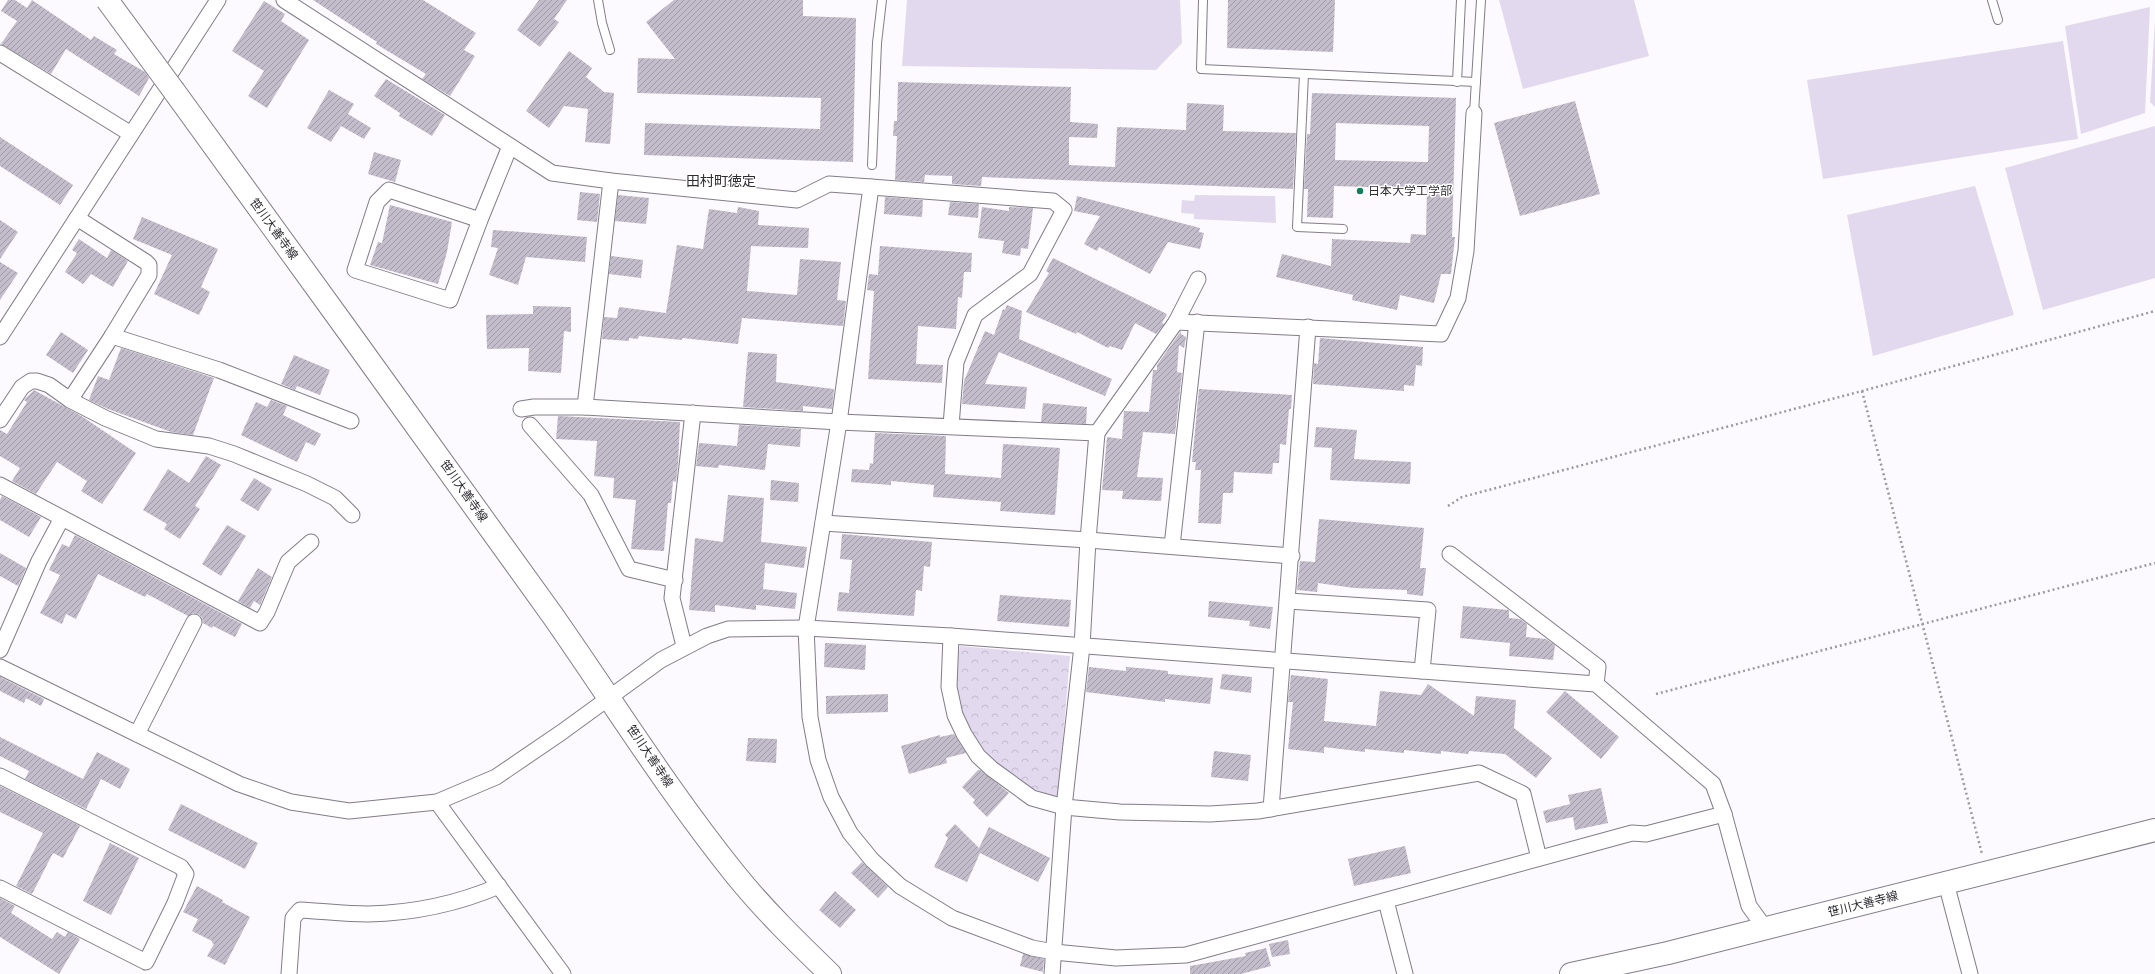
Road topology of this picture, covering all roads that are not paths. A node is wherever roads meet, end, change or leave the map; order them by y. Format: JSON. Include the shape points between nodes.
{"nodes":[{"id":1,"x":107,"y":0,"type":"edge"},
{"id":2,"x":218,"y":0,"type":"edge"},
{"id":3,"x":284,"y":0,"type":"edge"},
{"id":4,"x":598,"y":0,"type":"edge"},
{"id":5,"x":882,"y":0,"type":"edge"},
{"id":6,"x":1203,"y":0,"type":"edge"},
{"id":7,"x":1461,"y":0,"type":"edge"},
{"id":8,"x":1480,"y":0,"type":"edge"},
{"id":9,"x":1992,"y":0,"type":"edge"},
{"id":10,"x":1998,"y":20,"type":"dead end"},
{"id":11,"x":610,"y":50,"type":"dead end"},
{"id":12,"x":0,"y":53,"type":"edge"},
{"id":13,"x":1304,"y":74,"type":"junction"},
{"id":14,"x":1457,"y":82,"type":"junction"},
{"id":15,"x":1476,"y":82,"type":"junction"},
{"id":16,"x":1474,"y":113,"type":"joint"},
{"id":17,"x":131,"y":134,"type":"junction"},
{"id":18,"x":510,"y":146,"type":"junction"},
{"id":19,"x":872,"y":165,"type":"dead end"},
{"id":20,"x":610,"y":181,"type":"junction"},
{"id":21,"x":871,"y":187,"type":"junction"},
{"id":22,"x":77,"y":218,"type":"junction"},
{"id":23,"x":480,"y":220,"type":"junction"},
{"id":24,"x":1343,"y":229,"type":"dead end"},
{"id":25,"x":1198,"y":279,"type":"dead end"},
{"id":26,"x":1176,"y":322,"type":"junction"},
{"id":27,"x":1197,"y":322,"type":"junction"},
{"id":28,"x":1308,"y":327,"type":"junction"},
{"id":29,"x":112,"y":336,"type":"junction"},
{"id":30,"x":0,"y":337,"type":"edge"},
{"id":31,"x":70,"y":400,"type":"junction"},
{"id":32,"x":585,"y":407,"type":"junction"},
{"id":33,"x":521,"y":410,"type":"dead end"},
{"id":34,"x":693,"y":413,"type":"junction"},
{"id":35,"x":0,"y":420,"type":"edge"},
{"id":36,"x":351,"y":421,"type":"dead end"},
{"id":37,"x":839,"y":422,"type":"junction"},
{"id":38,"x":530,"y":425,"type":"dead end"},
{"id":39,"x":951,"y":426,"type":"junction"},
{"id":40,"x":1097,"y":433,"type":"junction"},
{"id":41,"x":0,"y":485,"type":"edge"},
{"id":42,"x":352,"y":515,"type":"dead end"},
{"id":43,"x":62,"y":518,"type":"junction"},
{"id":44,"x":823,"y":523,"type":"junction"},
{"id":45,"x":1088,"y":540,"type":"junction"},
{"id":46,"x":311,"y":542,"type":"dead end"},
{"id":47,"x":1172,"y":546,"type":"junction"},
{"id":48,"x":1450,"y":554,"type":"dead end"},
{"id":49,"x":1292,"y":556,"type":"junction"},
{"id":50,"x":675,"y":580,"type":"junction"},
{"id":51,"x":1288,"y":601,"type":"junction"},
{"id":52,"x":194,"y":622,"type":"dead end"},
{"id":53,"x":806,"y":628,"type":"junction"},
{"id":54,"x":951,"y":636,"type":"junction"},
{"id":55,"x":684,"y":646,"type":"junction"},
{"id":56,"x":1082,"y":646,"type":"junction"},
{"id":57,"x":0,"y":650,"type":"edge"},
{"id":58,"x":1283,"y":660,"type":"junction"},
{"id":59,"x":0,"y":667,"type":"edge"},
{"id":60,"x":1422,"y":671,"type":"junction"},
{"id":61,"x":1596,"y":684,"type":"junction"},
{"id":62,"x":610,"y":698,"type":"junction"},
{"id":63,"x":137,"y":734,"type":"junction"},
{"id":64,"x":0,"y":776,"type":"edge"},
{"id":65,"x":437,"y":802,"type":"junction"},
{"id":66,"x":1064,"y":807,"type":"junction"},
{"id":67,"x":1271,"y":809,"type":"junction"},
{"id":68,"x":1724,"y":814,"type":"junction"},
{"id":69,"x":2155,"y":830,"type":"edge"},
{"id":70,"x":1539,"y":858,"type":"junction"},
{"id":71,"x":1946,"y":884,"type":"junction"},
{"id":72,"x":499,"y":886,"type":"junction"},
{"id":73,"x":0,"y":888,"type":"edge"},
{"id":74,"x":1386,"y":901,"type":"junction"},
{"id":75,"x":1765,"y":928,"type":"junction"},
{"id":76,"x":1054,"y":952,"type":"junction"},
{"id":77,"x":289,"y":974,"type":"edge"},
{"id":78,"x":563,"y":974,"type":"edge"},
{"id":79,"x":830,"y":974,"type":"edge"},
{"id":80,"x":1052,"y":974,"type":"edge"},
{"id":81,"x":1405,"y":974,"type":"edge"},
{"id":82,"x":1571,"y":974,"type":"edge"},
{"id":83,"x":1970,"y":974,"type":"edge"}],
"edges":[{"from":1,"to":62,"type":"street","name":"笹川大善寺線","bridge":true,"via":[[390,388]]},
{"from":2,"to":17,"type":"street"},
{"from":3,"to":18,"type":"street"},
{"from":4,"to":11,"type":"lane"},
{"from":5,"to":19,"type":"lane","via":[[877,43]]},
{"from":6,"to":13,"type":"lane","via":[[1201,69]]},
{"from":7,"to":14,"type":"lane"},
{"from":8,"to":15,"type":"lane"},
{"from":9,"to":10,"type":"lane"},
{"from":12,"to":17,"type":"street"},
{"from":13,"to":14,"type":"lane"},
{"from":13,"to":24,"type":"lane","via":[[1297,227]]},
{"from":14,"to":15,"type":"lane"},
{"from":15,"to":16,"type":"lane"},
{"from":16,"to":28,"type":"street","via":[[1466,251],[1458,298],[1441,334]]},
{"from":17,"to":22,"type":"street"},
{"from":18,"to":20,"type":"street","via":[[552,173]]},
{"from":18,"to":23,"type":"street"},
{"from":20,"to":21,"type":"street","via":[[797,200],[828,184]]},
{"from":20,"to":32,"type":"street"},
{"from":21,"to":37,"type":"street"},
{"from":21,"to":39,"type":"street","via":[[1053,201],[1064,210],[1030,274],[975,315],[956,362]]},
{"from":22,"to":29,"type":"street","via":[[149,265],[149,275]]},
{"from":22,"to":30,"type":"street"},
{"from":23,"to":23,"type":"street","via":[[450,300],[355,270],[377,202],[389,190]]},
{"from":25,"to":26,"type":"street"},
{"from":26,"to":27,"type":"street"},
{"from":26,"to":40,"type":"street"},
{"from":27,"to":28,"type":"street"},
{"from":27,"to":47,"type":"street"},
{"from":28,"to":49,"type":"street"},
{"from":29,"to":31,"type":"street"},
{"from":29,"to":36,"type":"street","via":[[219,370]]},
{"from":31,"to":35,"type":"street","via":[[43,382],[31,381],[16,395]]},
{"from":31,"to":42,"type":"street","via":[[156,439],[209,446],[234,454],[307,484],[334,498]]},
{"from":32,"to":33,"type":"street","via":[[534,407]]},
{"from":32,"to":34,"type":"street"},
{"from":34,"to":37,"type":"street"},
{"from":34,"to":50,"type":"street"},
{"from":37,"to":39,"type":"street"},
{"from":37,"to":44,"type":"street"},
{"from":38,"to":50,"type":"street","via":[[591,495],[629,569]]},
{"from":39,"to":40,"type":"street"},
{"from":40,"to":45,"type":"street"},
{"from":41,"to":43,"type":"street"},
{"from":43,"to":46,"type":"street","via":[[260,623],[288,562]]},
{"from":43,"to":57,"type":"street","via":[[39,561]]},
{"from":44,"to":45,"type":"street"},
{"from":44,"to":53,"type":"street"},
{"from":45,"to":47,"type":"street"},
{"from":45,"to":56,"type":"street"},
{"from":47,"to":49,"type":"street"},
{"from":48,"to":61,"type":"street","via":[[1598,667]]},
{"from":49,"to":51,"type":"street"},
{"from":50,"to":55,"type":"street","via":[[672,598]]},
{"from":51,"to":58,"type":"street"},
{"from":51,"to":60,"type":"street","via":[[1428,610]]},
{"from":52,"to":63,"type":"street"},
{"from":53,"to":54,"type":"street"},
{"from":53,"to":55,"type":"street","via":[[728,629]]},
{"from":53,"to":76,"type":"street","via":[[810,717],[818,760],[831,797],[850,833],[872,860],[900,886],[952,918],[1032,948]]},
{"from":54,"to":56,"type":"street"},
{"from":54,"to":66,"type":"street","via":[[949,687],[955,715],[978,756],[1032,798]]},
{"from":55,"to":62,"type":"street"},
{"from":56,"to":58,"type":"street"},
{"from":56,"to":66,"type":"street"},
{"from":58,"to":60,"type":"street"},
{"from":58,"to":67,"type":"street"},
{"from":59,"to":63,"type":"street"},
{"from":60,"to":61,"type":"street"},
{"from":61,"to":68,"type":"street","via":[[1713,784]]},
{"from":62,"to":65,"type":"street","via":[[496,777]]},
{"from":62,"to":79,"type":"street","name":"笹川大善寺線","via":[[735,874]]},
{"from":63,"to":65,"type":"street","via":[[238,784],[291,802],[349,811]]},
{"from":64,"to":73,"type":"street","via":[[180,867],[186,874],[146,962]]},
{"from":65,"to":72,"type":"street"},
{"from":66,"to":67,"type":"street","via":[[1120,812],[1210,814]]},
{"from":66,"to":76,"type":"street"},
{"from":67,"to":70,"type":"street","via":[[1479,773],[1523,794]]},
{"from":68,"to":70,"type":"street","via":[[1646,834],[1632,833]]},
{"from":68,"to":75,"type":"street","via":[[1749,906]]},
{"from":69,"to":71,"type":"street","name":"笹川大善寺線"},
{"from":70,"to":74,"type":"street"},
{"from":71,"to":75,"type":"street","name":"笹川大善寺線"},
{"from":71,"to":83,"type":"street"},
{"from":72,"to":77,"type":"street","via":[[468,899],[411,912],[367,914],[300,910],[293,918]]},
{"from":72,"to":78,"type":"street"},
{"from":74,"to":76,"type":"street","via":[[1186,955],[1116,958]]},
{"from":74,"to":81,"type":"street"},
{"from":75,"to":82,"type":"street","name":"笹川大善寺線"},
{"from":76,"to":80,"type":"street"}]}
